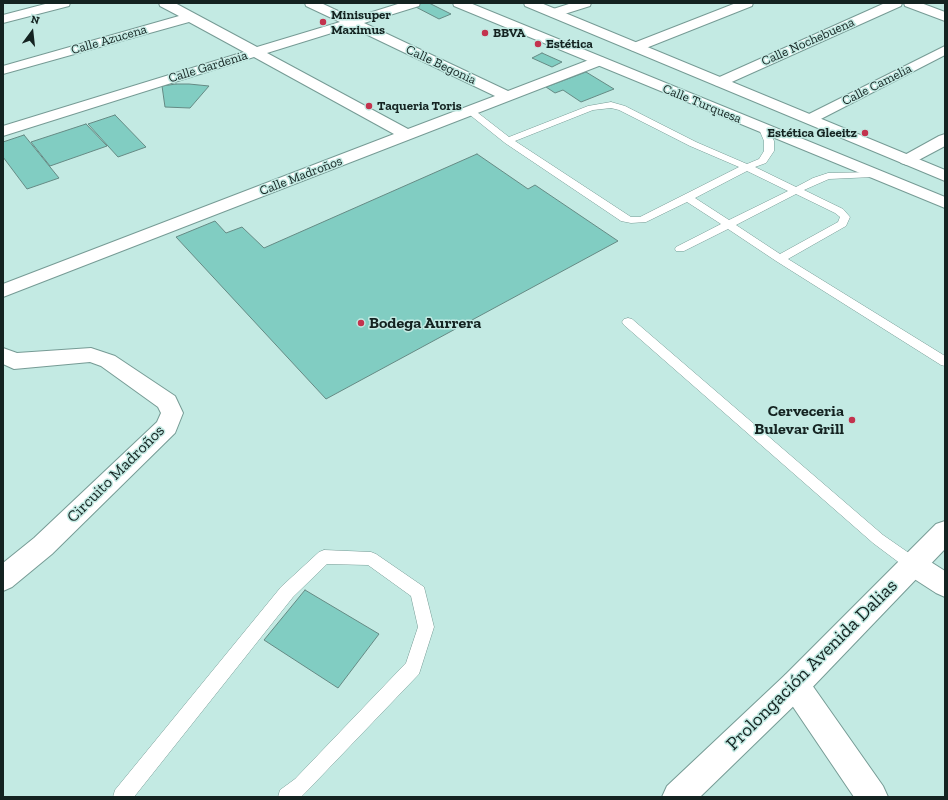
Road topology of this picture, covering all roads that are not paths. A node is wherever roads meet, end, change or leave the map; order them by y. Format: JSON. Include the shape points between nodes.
{"nodes":[{"id":1,"x":64,"y":3,"type":"edge"},
{"id":2,"x":165,"y":3,"type":"edge"},
{"id":3,"x":311,"y":3,"type":"edge"},
{"id":4,"x":414,"y":3,"type":"edge"},
{"id":5,"x":459,"y":3,"type":"edge"},
{"id":6,"x":530,"y":3,"type":"edge"},
{"id":7,"x":585,"y":3,"type":"edge"},
{"id":8,"x":747,"y":3,"type":"edge"},
{"id":9,"x":896,"y":3,"type":"edge"},
{"id":10,"x":910,"y":3,"type":"edge"},
{"id":11,"x":555,"y":13,"type":"junction"},
{"id":12,"x":191,"y":17,"type":"junction"},
{"id":13,"x":945,"y":17,"type":"edge"},
{"id":14,"x":3,"y":19,"type":"edge"},
{"id":15,"x":351,"y":22,"type":"junction"},
{"id":16,"x":636,"y":47,"type":"junction"},
{"id":17,"x":945,"y":50,"type":"edge"},
{"id":18,"x":255,"y":52,"type":"junction"},
{"id":19,"x":599,"y":61,"type":"junction"},
{"id":20,"x":3,"y":70,"type":"edge"},
{"id":21,"x":720,"y":82,"type":"junction"},
{"id":22,"x":507,"y":96,"type":"junction"},
{"id":23,"x":470,"y":111,"type":"junction"},
{"id":24,"x":810,"y":119,"type":"junction"},
{"id":25,"x":764,"y":129,"type":"junction"},
{"id":26,"x":3,"y":131,"type":"edge"},
{"id":27,"x":407,"y":135,"type":"junction"},
{"id":28,"x":945,"y":139,"type":"edge"},
{"id":29,"x":508,"y":141,"type":"junction"},
{"id":30,"x":907,"y":160,"type":"junction"},
{"id":31,"x":748,"y":167,"type":"junction"},
{"id":32,"x":873,"y":174,"type":"junction"},
{"id":33,"x":945,"y":176,"type":"edge"},
{"id":34,"x":796,"y":191,"type":"junction"},
{"id":35,"x":688,"y":198,"type":"junction"},
{"id":36,"x":945,"y":203,"type":"edge"},
{"id":37,"x":729,"y":225,"type":"junction"},
{"id":38,"x":680,"y":249,"type":"dead end"},
{"id":39,"x":780,"y":259,"type":"junction"},
{"id":40,"x":3,"y":291,"type":"edge"},
{"id":41,"x":628,"y":322,"type":"dead end"},
{"id":42,"x":3,"y":354,"type":"edge"},
{"id":43,"x":945,"y":362,"type":"edge"},
{"id":44,"x":945,"y":532,"type":"edge"},
{"id":45,"x":914,"y":565,"type":"junction"},
{"id":46,"x":3,"y":579,"type":"edge"},
{"id":47,"x":945,"y":585,"type":"edge"},
{"id":48,"x":795,"y":685,"type":"junction"},
{"id":49,"x":122,"y":797,"type":"edge"},
{"id":50,"x":287,"y":797,"type":"edge"},
{"id":51,"x":678,"y":797,"type":"edge"},
{"id":52,"x":872,"y":797,"type":"edge"}],
"edges":[{"from":1,"to":14,"type":"street"},
{"from":2,"to":12,"type":"street"},
{"from":3,"to":15,"type":"street","name":"Calle Begonia"},
{"from":4,"to":15,"type":"street","name":"Calle Gardenia"},
{"from":5,"to":19,"type":"street","name":"Calle Turquesa"},
{"from":6,"to":11,"type":"street","name":"Calle Turquesa"},
{"from":7,"to":11,"type":"street"},
{"from":8,"to":16,"type":"street"},
{"from":9,"to":21,"type":"street","name":"Calle Nochebuena"},
{"from":10,"to":13,"type":"street"},
{"from":11,"to":16,"type":"street","name":"Calle Turquesa"},
{"from":12,"to":18,"type":"street"},
{"from":12,"to":20,"type":"street","name":"Calle Azucena"},
{"from":15,"to":18,"type":"street","name":"Calle Gardenia"},
{"from":15,"to":22,"type":"street","name":"Calle Begonia"},
{"from":16,"to":21,"type":"street","name":"Calle Turquesa"},
{"from":17,"to":24,"type":"street","name":"Calle Camelia"},
{"from":18,"to":26,"type":"street","name":"Calle Gardenia"},
{"from":18,"to":27,"type":"street"},
{"from":19,"to":22,"type":"street","name":"Calle Madroños"},
{"from":19,"to":25,"type":"street","name":"Calle Turquesa"},
{"from":21,"to":24,"type":"street","name":"Calle Turquesa"},
{"from":22,"to":23,"type":"street","name":"Calle Madroños"},
{"from":23,"to":27,"type":"street","name":"Calle Madroños"},
{"from":23,"to":29,"type":"lane"},
{"from":24,"to":30,"type":"street","name":"Calle Turquesa"},
{"from":25,"to":31,"type":"lane","via":[[769,141],[769,151],[763,161]]},
{"from":25,"to":32,"type":"street","name":"Calle Turquesa"},
{"from":27,"to":40,"type":"street","name":"Calle Madroños"},
{"from":28,"to":30,"type":"street"},
{"from":29,"to":31,"type":"lane","via":[[591,108],[611,105]]},
{"from":29,"to":35,"type":"lane","via":[[625,219],[642,220]]},
{"from":30,"to":33,"type":"street","name":"Calle Turquesa"},
{"from":31,"to":34,"type":"lane"},
{"from":31,"to":35,"type":"lane"},
{"from":32,"to":34,"type":"lane","via":[[828,176]]},
{"from":32,"to":36,"type":"street","name":"Calle Turquesa"},
{"from":34,"to":37,"type":"lane"},
{"from":34,"to":39,"type":"lane","via":[[839,211],[845,217],[842,224]]},
{"from":35,"to":37,"type":"lane"},
{"from":37,"to":38,"type":"lane"},
{"from":37,"to":39,"type":"lane"},
{"from":39,"to":43,"type":"lane"},
{"from":41,"to":45,"type":"lane","via":[[878,540]]},
{"from":42,"to":46,"type":"street","name":"Circuito Madroños","via":[[14,361],[69,356],[97,357],[108,361],[167,402],[172,413],[166,427],[43,546]]},
{"from":44,"to":45,"type":"street","name":"Prolongación Avenida Dalias"},
{"from":45,"to":47,"type":"street"},
{"from":45,"to":48,"type":"street","name":"Prolongación Avenida Dalias"},
{"from":48,"to":51,"type":"street","name":"Prolongación Avenida Dalias"},
{"from":48,"to":52,"type":"street"},
{"from":49,"to":50,"type":"lane","via":[[288,592],[324,557],[371,559],[418,592],[426,627],[413,668]]}]}
